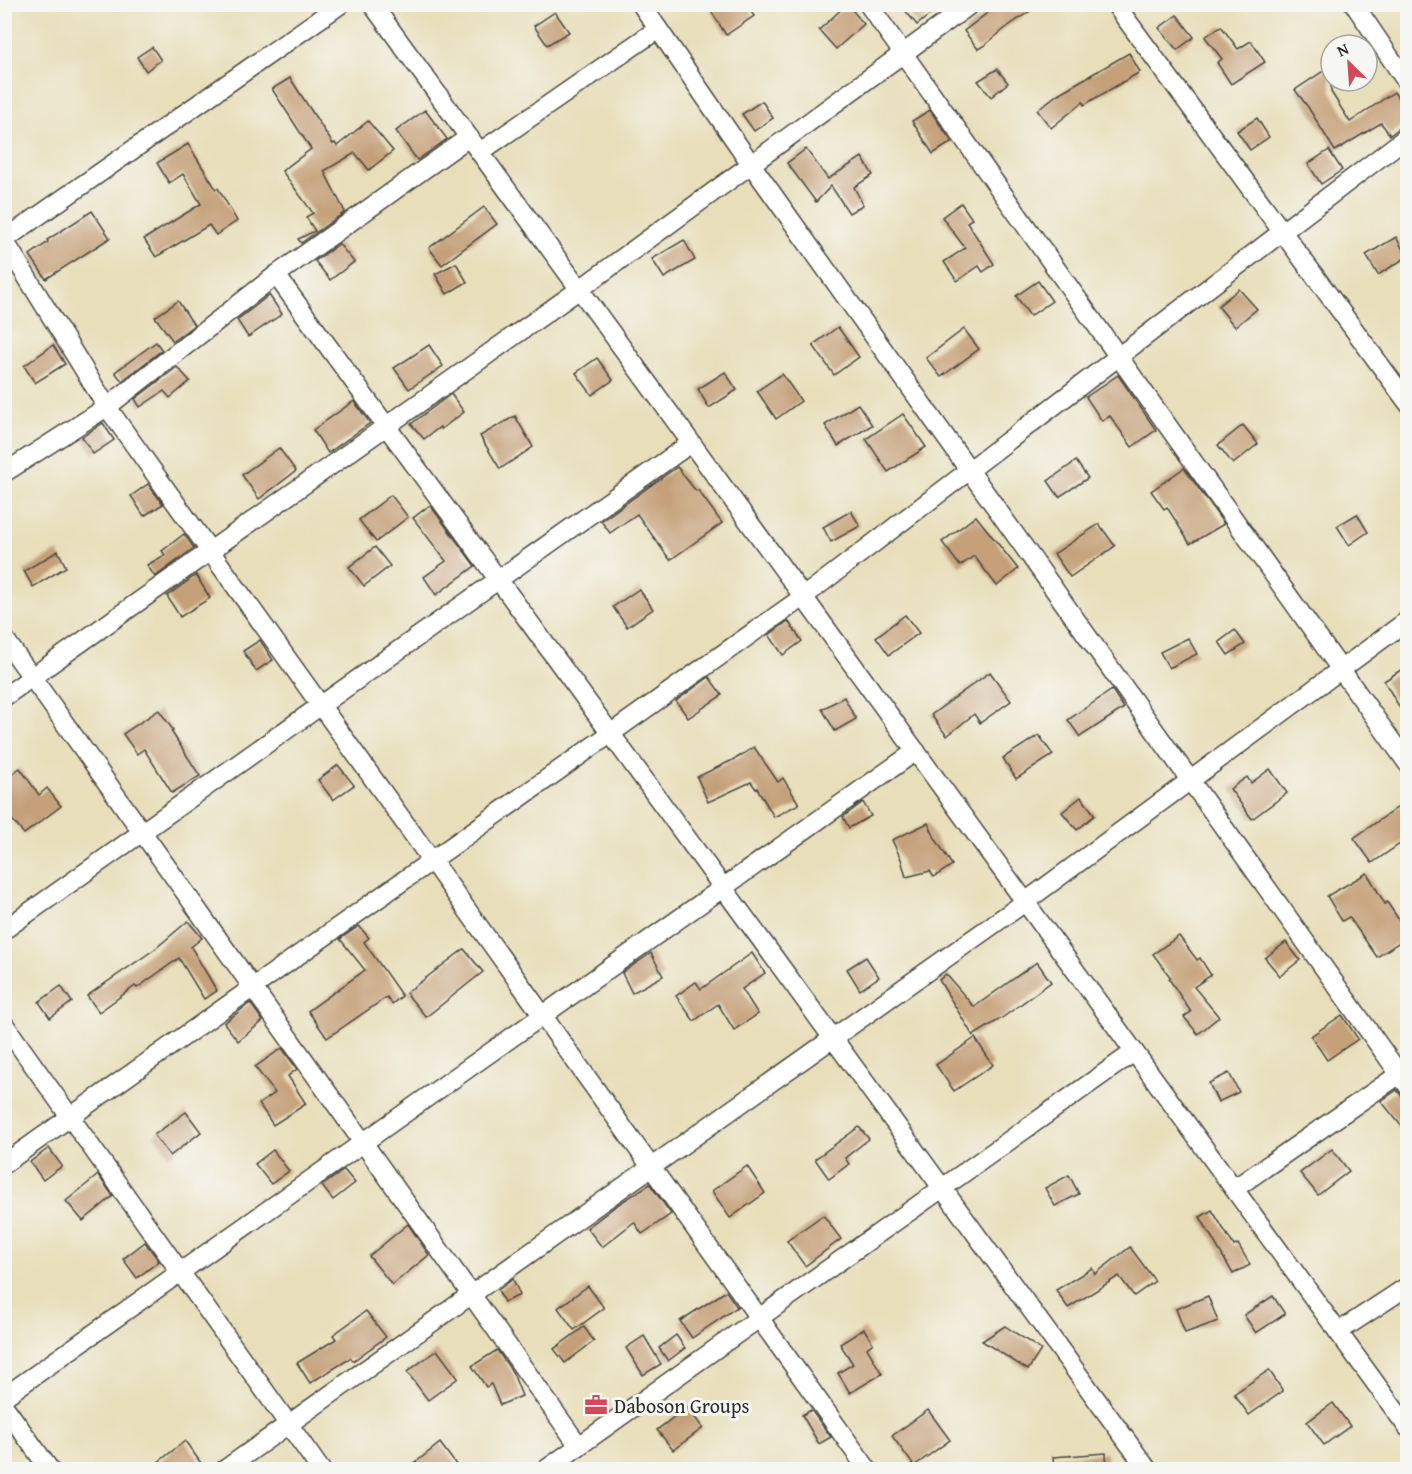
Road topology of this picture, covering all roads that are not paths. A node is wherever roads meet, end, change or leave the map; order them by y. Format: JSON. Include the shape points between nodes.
{"nodes":[{"id":1,"x":341,"y":4,"type":"edge"},
{"id":2,"x":372,"y":4,"type":"edge"},
{"id":3,"x":641,"y":4,"type":"edge"},
{"id":4,"x":868,"y":4,"type":"edge"},
{"id":5,"x":971,"y":4,"type":"edge"},
{"id":6,"x":1115,"y":4,"type":"edge"},
{"id":7,"x":1354,"y":4,"type":"edge"},
{"id":8,"x":658,"y":28,"type":"junction"},
{"id":9,"x":903,"y":54,"type":"junction"},
{"id":10,"x":1407,"y":84,"type":"edge"},
{"id":11,"x":1407,"y":136,"type":"edge"},
{"id":12,"x":469,"y":137,"type":"junction"},
{"id":13,"x":480,"y":152,"type":"junction"},
{"id":14,"x":752,"y":164,"type":"junction"},
{"id":15,"x":1282,"y":232,"type":"junction"},
{"id":16,"x":4,"y":240,"type":"edge"},
{"id":17,"x":276,"y":275,"type":"junction"},
{"id":18,"x":580,"y":290,"type":"junction"},
{"id":19,"x":1118,"y":357,"type":"junction"},
{"id":20,"x":1407,"y":403,"type":"edge"},
{"id":21,"x":107,"y":406,"type":"junction"},
{"id":22,"x":387,"y":426,"type":"junction"},
{"id":23,"x":691,"y":443,"type":"junction"},
{"id":24,"x":969,"y":471,"type":"junction"},
{"id":25,"x":4,"y":473,"type":"edge"},
{"id":26,"x":210,"y":551,"type":"junction"},
{"id":27,"x":499,"y":580,"type":"junction"},
{"id":28,"x":803,"y":597,"type":"junction"},
{"id":29,"x":1407,"y":620,"type":"edge"},
{"id":30,"x":4,"y":638,"type":"edge"},
{"id":31,"x":1340,"y":670,"type":"junction"},
{"id":32,"x":32,"y":677,"type":"junction"},
{"id":33,"x":4,"y":697,"type":"edge"},
{"id":34,"x":321,"y":706,"type":"junction"},
{"id":35,"x":611,"y":734,"type":"junction"},
{"id":36,"x":916,"y":752,"type":"junction"},
{"id":37,"x":1407,"y":764,"type":"edge"},
{"id":38,"x":1190,"y":781,"type":"junction"},
{"id":39,"x":143,"y":832,"type":"junction"},
{"id":40,"x":432,"y":861,"type":"junction"},
{"id":41,"x":724,"y":888,"type":"junction"},
{"id":42,"x":1025,"y":902,"type":"junction"},
{"id":43,"x":4,"y":930,"type":"edge"},
{"id":44,"x":253,"y":988,"type":"junction"},
{"id":45,"x":543,"y":1016,"type":"junction"},
{"id":46,"x":4,"y":1024,"type":"edge"},
{"id":47,"x":833,"y":1038,"type":"junction"},
{"id":48,"x":1134,"y":1052,"type":"junction"},
{"id":49,"x":1405,"y":1076,"type":"edge"},
{"id":50,"x":70,"y":1117,"type":"junction"},
{"id":51,"x":364,"y":1143,"type":"junction"},
{"id":52,"x":4,"y":1164,"type":"edge"},
{"id":53,"x":651,"y":1167,"type":"junction"},
{"id":54,"x":943,"y":1188,"type":"junction"},
{"id":55,"x":1234,"y":1190,"type":"junction"},
{"id":56,"x":181,"y":1272,"type":"junction"},
{"id":57,"x":1407,"y":1286,"type":"edge"},
{"id":58,"x":472,"y":1294,"type":"junction"},
{"id":59,"x":760,"y":1318,"type":"junction"},
{"id":60,"x":1338,"y":1332,"type":"junction"},
{"id":61,"x":4,"y":1397,"type":"edge"},
{"id":62,"x":4,"y":1406,"type":"edge"},
{"id":63,"x":289,"y":1424,"type":"junction"},
{"id":64,"x":1407,"y":1428,"type":"edge"},
{"id":65,"x":579,"y":1446,"type":"junction"},
{"id":66,"x":50,"y":1470,"type":"edge"},
{"id":67,"x":224,"y":1470,"type":"edge"},
{"id":68,"x":321,"y":1470,"type":"edge"},
{"id":69,"x":545,"y":1470,"type":"edge"},
{"id":70,"x":868,"y":1470,"type":"edge"},
{"id":71,"x":1148,"y":1470,"type":"edge"}],
"edges":[{"from":1,"to":16,"type":"street"},
{"from":2,"to":12,"type":"street"},
{"from":3,"to":8,"type":"street"},
{"from":4,"to":9,"type":"street"},
{"from":5,"to":9,"type":"street"},
{"from":6,"to":15,"type":"street"},
{"from":7,"to":10,"type":"street"},
{"from":8,"to":13,"type":"street"},
{"from":8,"to":14,"type":"street"},
{"from":9,"to":14,"type":"street"},
{"from":9,"to":19,"type":"street"},
{"from":11,"to":15,"type":"street"},
{"from":12,"to":13,"type":"street"},
{"from":12,"to":17,"type":"street"},
{"from":13,"to":18,"type":"street"},
{"from":14,"to":18,"type":"street"},
{"from":14,"to":24,"type":"street"},
{"from":15,"to":19,"type":"street"},
{"from":15,"to":20,"type":"street"},
{"from":16,"to":21,"type":"street"},
{"from":17,"to":21,"type":"street"},
{"from":17,"to":22,"type":"street"},
{"from":18,"to":22,"type":"street"},
{"from":18,"to":23,"type":"street"},
{"from":19,"to":24,"type":"street"},
{"from":19,"to":31,"type":"street"},
{"from":21,"to":25,"type":"street"},
{"from":21,"to":26,"type":"street"},
{"from":22,"to":26,"type":"street"},
{"from":22,"to":27,"type":"street"},
{"from":23,"to":27,"type":"street"},
{"from":23,"to":28,"type":"street"},
{"from":24,"to":28,"type":"street"},
{"from":24,"to":38,"type":"street"},
{"from":26,"to":32,"type":"street"},
{"from":26,"to":34,"type":"street"},
{"from":27,"to":34,"type":"street"},
{"from":27,"to":35,"type":"street"},
{"from":28,"to":35,"type":"street"},
{"from":28,"to":36,"type":"street"},
{"from":29,"to":31,"type":"street"},
{"from":30,"to":32,"type":"street"},
{"from":31,"to":37,"type":"street"},
{"from":31,"to":38,"type":"street"},
{"from":32,"to":33,"type":"street"},
{"from":32,"to":39,"type":"street"},
{"from":34,"to":39,"type":"street"},
{"from":34,"to":40,"type":"street"},
{"from":35,"to":40,"type":"street"},
{"from":35,"to":41,"type":"street"},
{"from":36,"to":41,"type":"street"},
{"from":36,"to":42,"type":"street"},
{"from":38,"to":42,"type":"street"},
{"from":38,"to":49,"type":"street"},
{"from":39,"to":43,"type":"street"},
{"from":39,"to":44,"type":"street"},
{"from":40,"to":44,"type":"street"},
{"from":40,"to":45,"type":"street"},
{"from":41,"to":45,"type":"street"},
{"from":41,"to":47,"type":"street"},
{"from":42,"to":47,"type":"street"},
{"from":42,"to":48,"type":"street"},
{"from":44,"to":50,"type":"street"},
{"from":44,"to":51,"type":"street"},
{"from":45,"to":51,"type":"street"},
{"from":45,"to":53,"type":"street"},
{"from":46,"to":50,"type":"street"},
{"from":47,"to":53,"type":"street"},
{"from":47,"to":54,"type":"street"},
{"from":48,"to":54,"type":"street"},
{"from":48,"to":55,"type":"street"},
{"from":49,"to":55,"type":"street"},
{"from":50,"to":52,"type":"street"},
{"from":50,"to":56,"type":"street"},
{"from":51,"to":56,"type":"street"},
{"from":51,"to":58,"type":"street"},
{"from":53,"to":58,"type":"street"},
{"from":53,"to":59,"type":"street"},
{"from":54,"to":59,"type":"street"},
{"from":54,"to":71,"type":"street"},
{"from":55,"to":60,"type":"street"},
{"from":56,"to":61,"type":"street"},
{"from":56,"to":63,"type":"street"},
{"from":57,"to":60,"type":"street"},
{"from":58,"to":63,"type":"street"},
{"from":58,"to":65,"type":"street"},
{"from":59,"to":65,"type":"street"},
{"from":59,"to":70,"type":"street"},
{"from":60,"to":64,"type":"street"},
{"from":62,"to":66,"type":"street"},
{"from":63,"to":67,"type":"street"},
{"from":63,"to":68,"type":"street"},
{"from":65,"to":69,"type":"street"}]}
